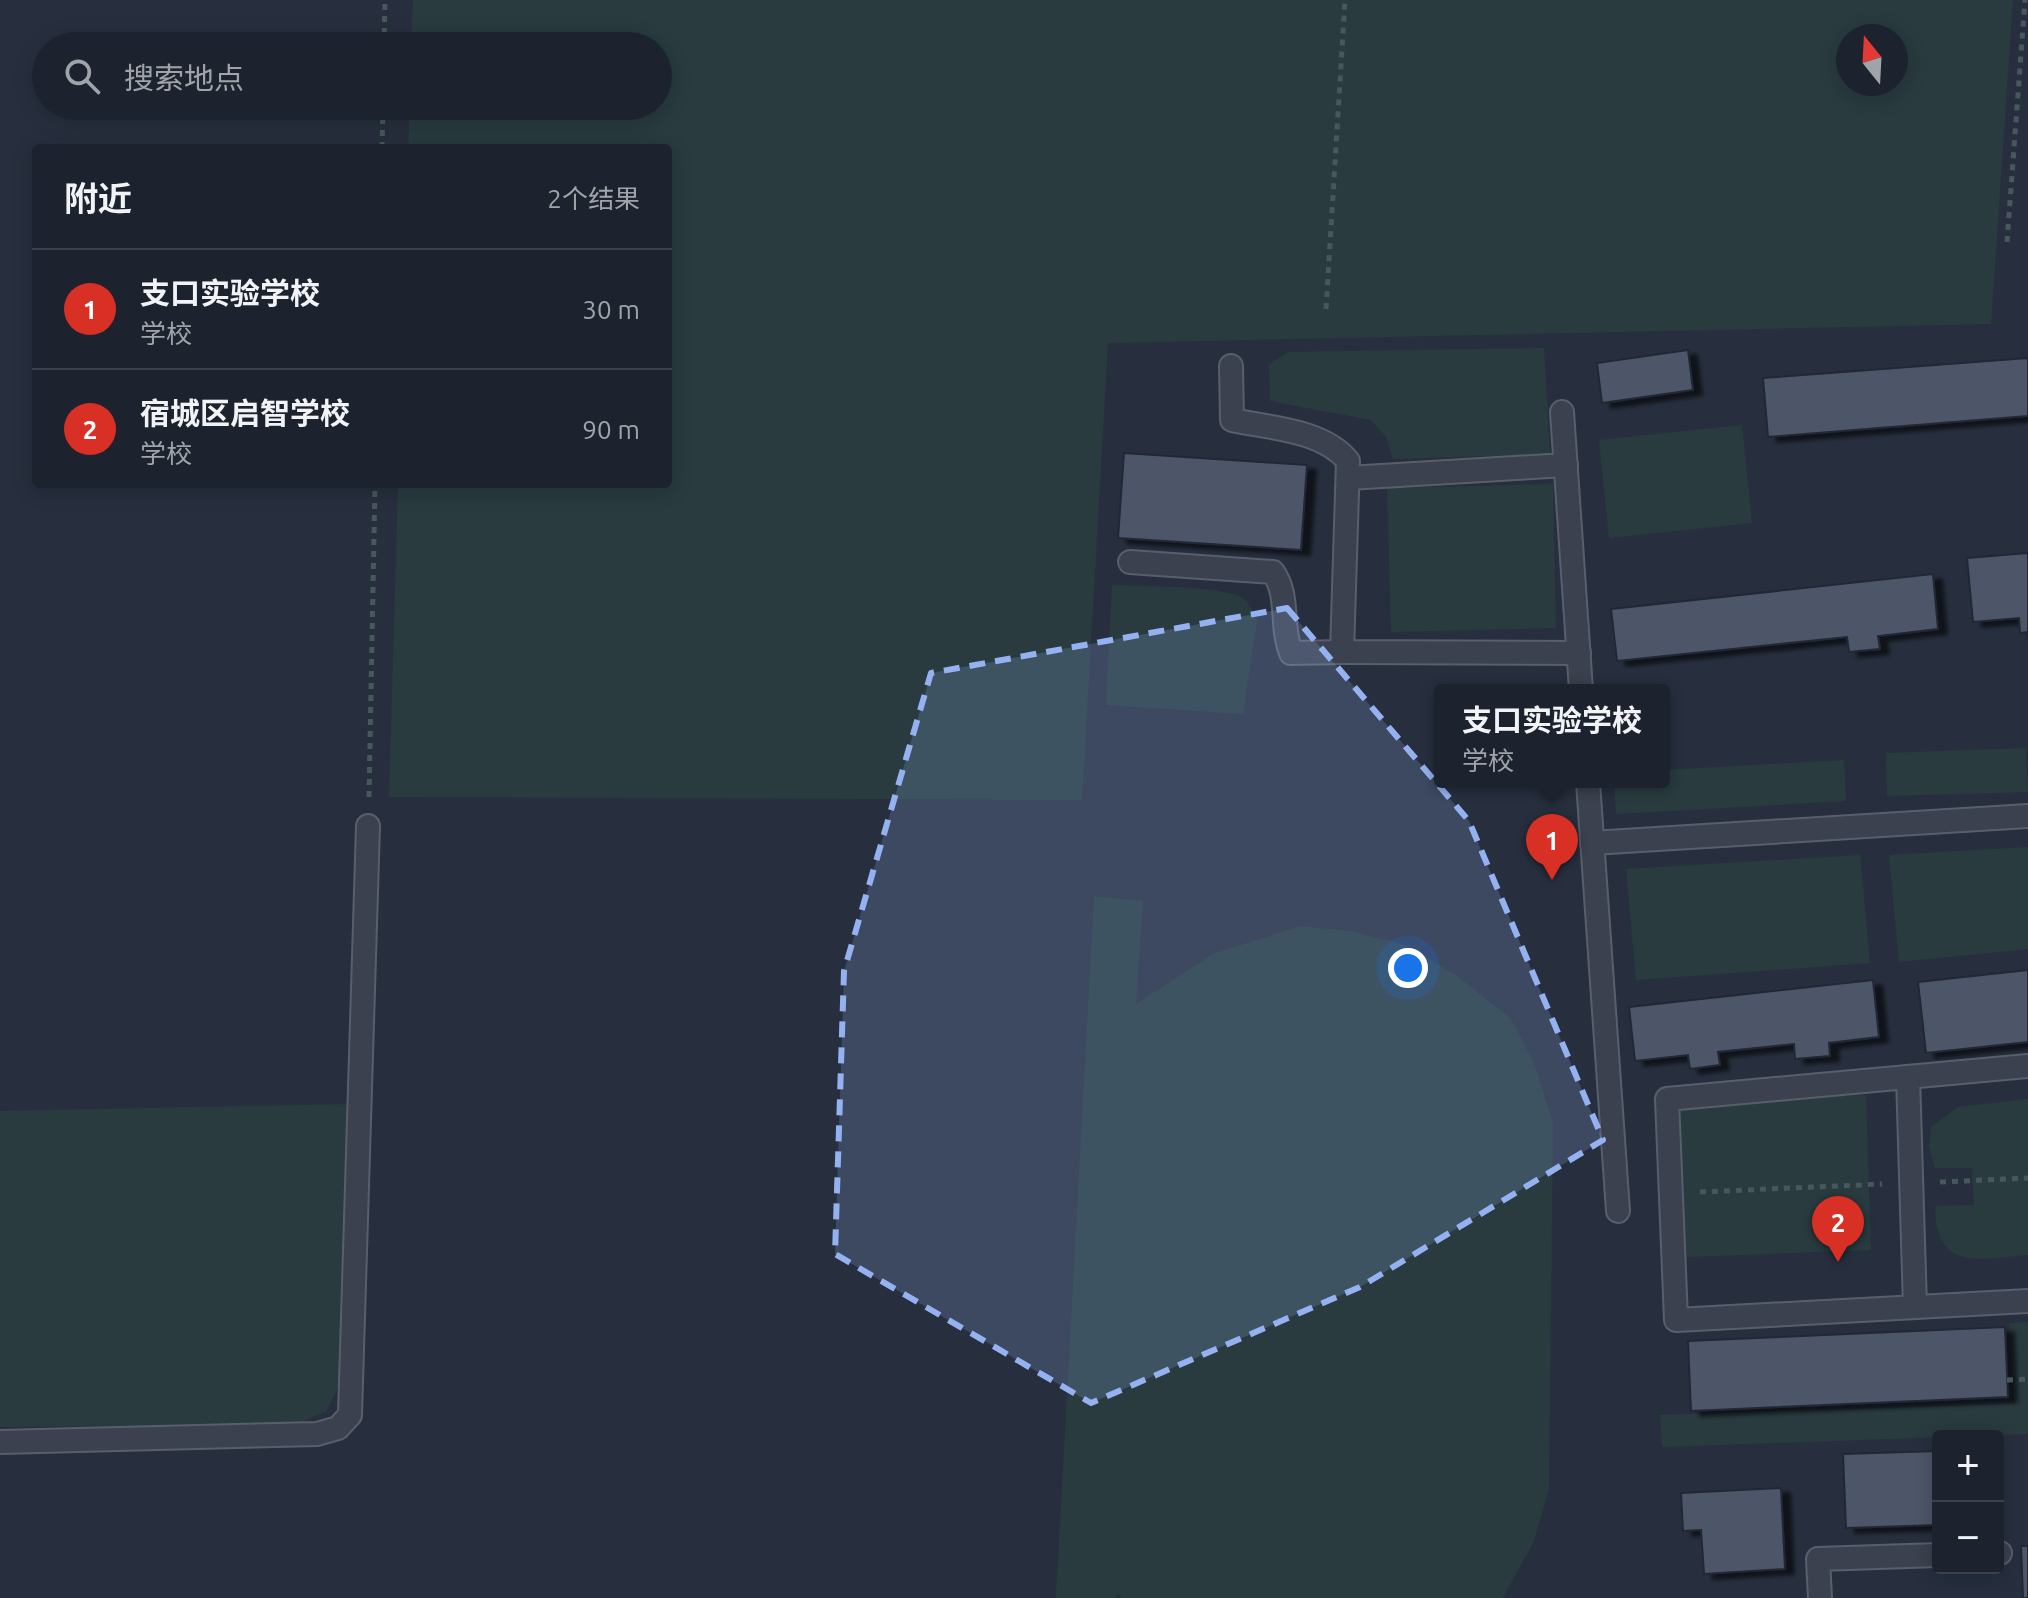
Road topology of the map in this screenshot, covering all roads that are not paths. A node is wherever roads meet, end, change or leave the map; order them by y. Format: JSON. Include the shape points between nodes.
{"nodes":[{"id":1,"x":1231,"y":366,"type":"dead end"},
{"id":2,"x":1562,"y":412,"type":"dead end"},
{"id":3,"x":1566,"y":465,"type":"junction"},
{"id":4,"x":1348,"y":478,"type":"junction"},
{"id":5,"x":1130,"y":562,"type":"dead end"},
{"id":6,"x":1342,"y":652,"type":"junction"},
{"id":7,"x":1579,"y":653,"type":"junction"},
{"id":8,"x":1581,"y":684,"type":"edge"},
{"id":9,"x":1588,"y":788,"type":"edge"},
{"id":10,"x":2028,"y":816,"type":"edge"},
{"id":11,"x":368,"y":826,"type":"road end"},
{"id":12,"x":1592,"y":843,"type":"junction"},
{"id":13,"x":2028,"y":1066,"type":"edge"},
{"id":14,"x":1908,"y":1077,"type":"junction"},
{"id":15,"x":1618,"y":1211,"type":"dead end"},
{"id":16,"x":2028,"y":1301,"type":"edge"},
{"id":17,"x":1915,"y":1307,"type":"junction"},
{"id":18,"x":0,"y":1442,"type":"edge"},
{"id":19,"x":1932,"y":1555,"type":"edge"},
{"id":20,"x":1820,"y":1598,"type":"edge"}],
"edges":[{"from":1,"to":4,"type":"lane","via":[[1232,420],[1323,441],[1348,461]]},
{"from":2,"to":3,"type":"lane"},
{"from":3,"to":4,"type":"lane"},
{"from":3,"to":7,"type":"lane"},
{"from":4,"to":6,"type":"lane"},
{"from":5,"to":6,"type":"lane","via":[[1273,572],[1283,586],[1283,635],[1291,653]]},
{"from":6,"to":7,"type":"lane"},
{"from":7,"to":8,"type":"lane"},
{"from":9,"to":12,"type":"lane"},
{"from":10,"to":12,"type":"lane"},
{"from":11,"to":18,"type":"lane","via":[[350,1415],[338,1428],[317,1434]]},
{"from":12,"to":15,"type":"lane"},
{"from":13,"to":14,"type":"lane"},
{"from":14,"to":17,"type":"lane"},
{"from":14,"to":17,"type":"lane","via":[[1667,1099],[1676,1320]]},
{"from":16,"to":17,"type":"lane"},
{"from":19,"to":20,"type":"lane","via":[[1818,1559]]}]}
